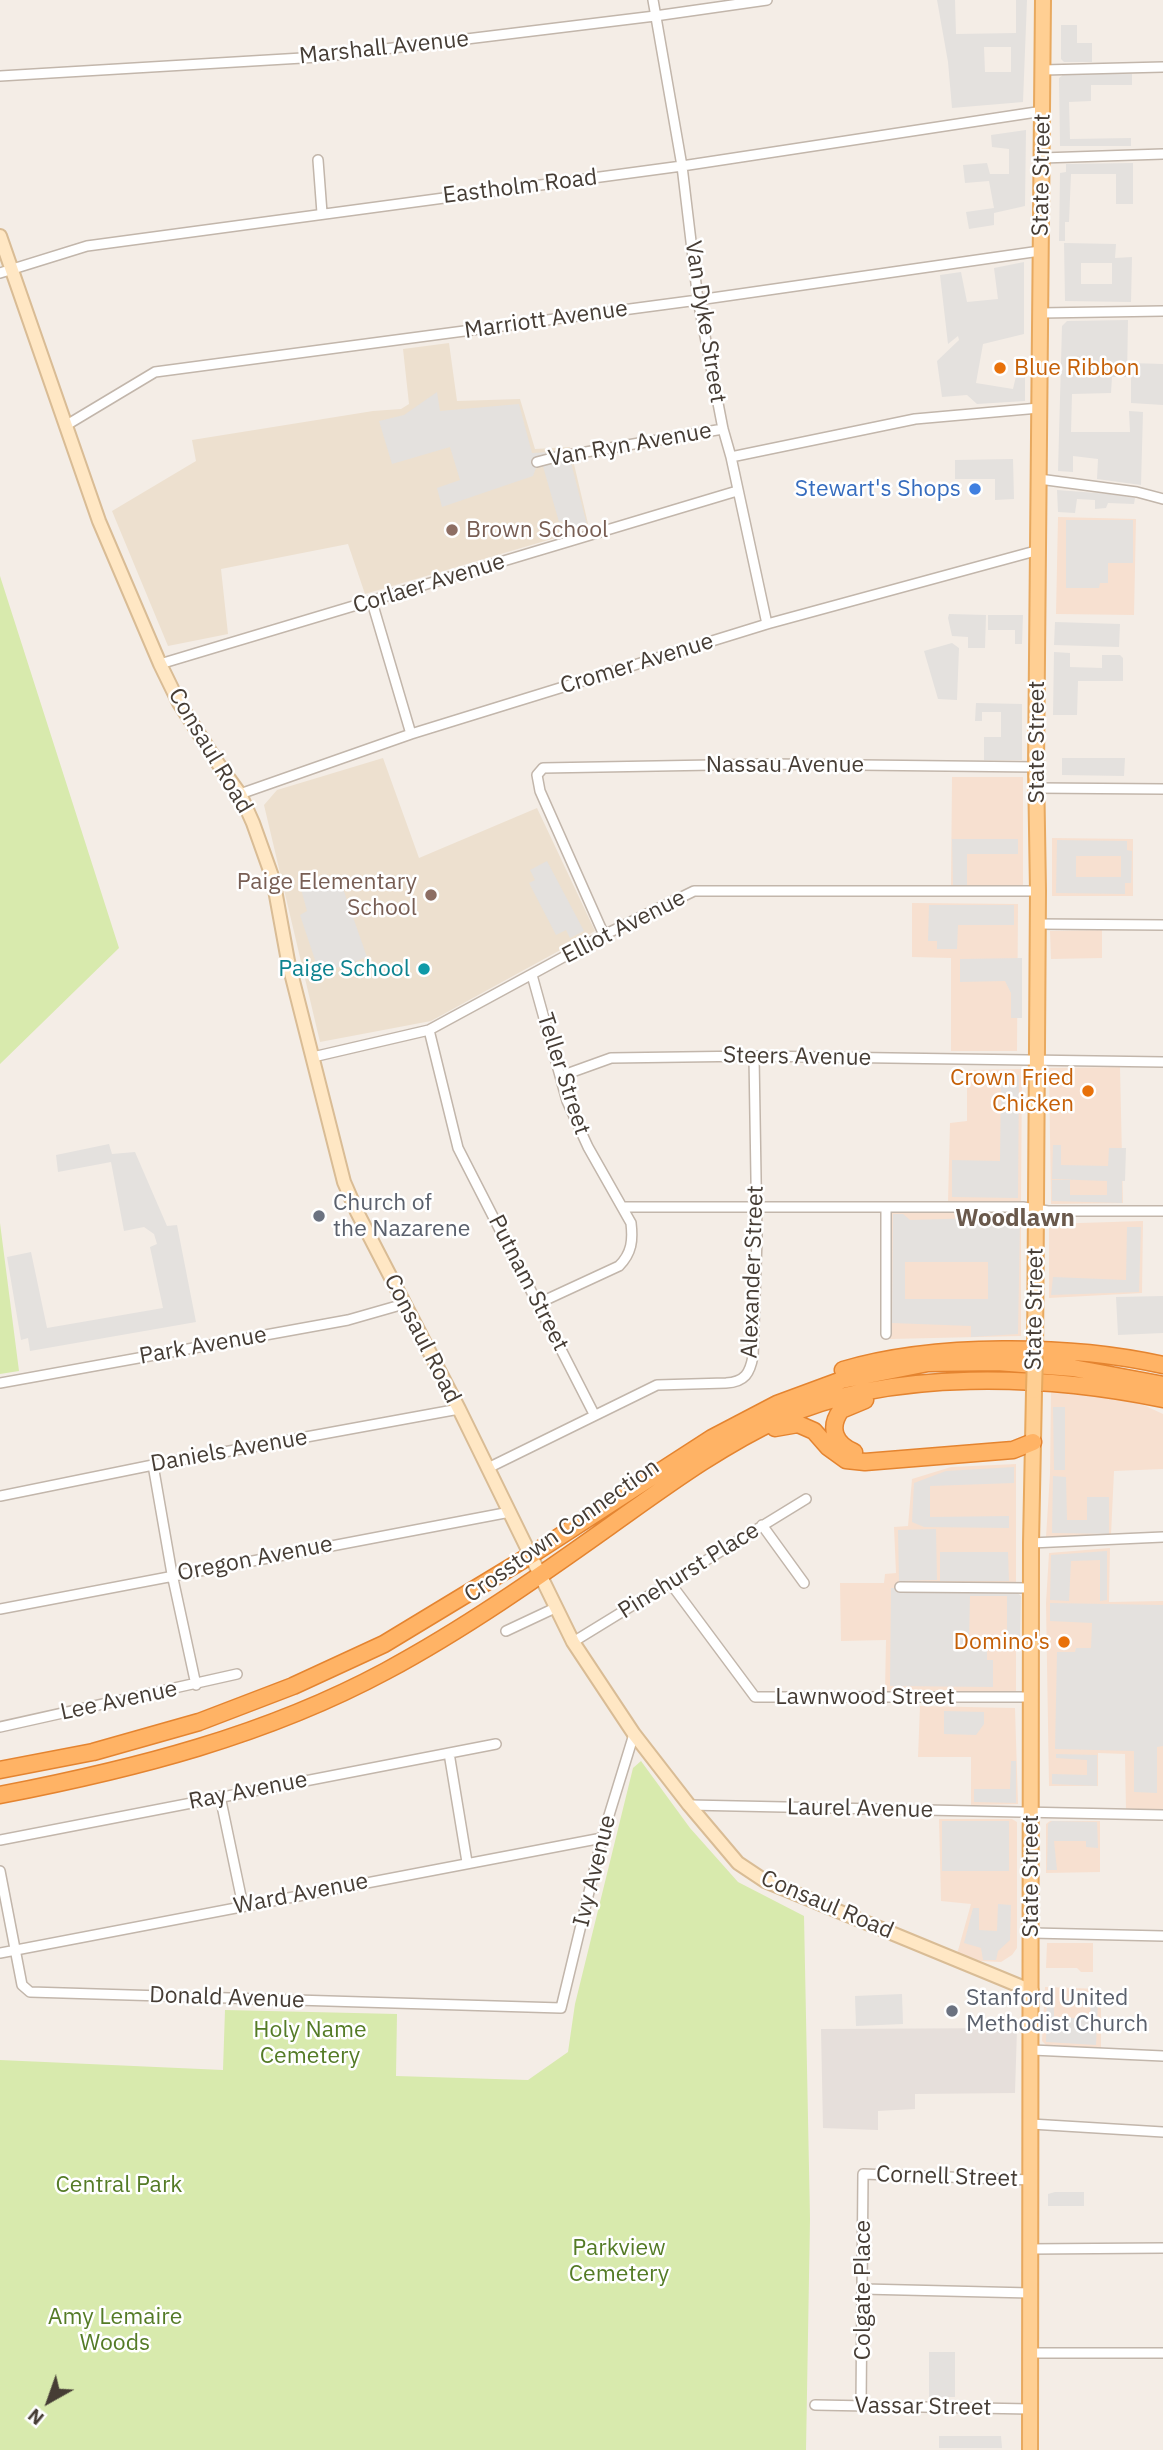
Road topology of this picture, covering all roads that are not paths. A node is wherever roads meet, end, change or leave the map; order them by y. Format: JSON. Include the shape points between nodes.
{"nodes":[{"id":1,"x":653,"y":0,"type":"edge"},
{"id":2,"x":767,"y":0,"type":"edge"},
{"id":3,"x":1043,"y":0,"type":"edge"},
{"id":4,"x":655,"y":16,"type":"junction"},
{"id":5,"x":1163,"y":67,"type":"edge"},
{"id":6,"x":1043,"y":70,"type":"junction"},
{"id":7,"x":0,"y":76,"type":"edge"},
{"id":8,"x":1043,"y":111,"type":"junction"},
{"id":9,"x":1163,"y":154,"type":"edge"},
{"id":10,"x":1042,"y":158,"type":"junction"},
{"id":11,"x":318,"y":160,"type":"dead end"},
{"id":12,"x":682,"y":166,"type":"junction"},
{"id":13,"x":322,"y":213,"type":"junction"},
{"id":14,"x":0,"y":236,"type":"edge"},
{"id":15,"x":1040,"y":251,"type":"junction"},
{"id":16,"x":6,"y":271,"type":"edge"},
{"id":17,"x":698,"y":300,"type":"junction"},
{"id":18,"x":1163,"y":311,"type":"edge"},
{"id":19,"x":1041,"y":313,"type":"junction"},
{"id":20,"x":1039,"y":408,"type":"junction"},
{"id":21,"x":65,"y":426,"type":"junction"},
{"id":22,"x":723,"y":429,"type":"junction"},
{"id":23,"x":731,"y":457,"type":"junction"},
{"id":24,"x":537,"y":462,"type":"dead end"},
{"id":25,"x":1039,"y":479,"type":"junction"},
{"id":26,"x":737,"y":491,"type":"junction"},
{"id":27,"x":1163,"y":499,"type":"edge"},
{"id":28,"x":1039,"y":550,"type":"junction"},
{"id":29,"x":372,"y":602,"type":"junction"},
{"id":30,"x":767,"y":624,"type":"junction"},
{"id":31,"x":160,"y":664,"type":"junction"},
{"id":32,"x":411,"y":734,"type":"junction"},
{"id":33,"x":1037,"y":767,"type":"junction"},
{"id":34,"x":1037,"y":788,"type":"junction"},
{"id":35,"x":1163,"y":789,"type":"edge"},
{"id":36,"x":240,"y":794,"type":"junction"},
{"id":37,"x":1038,"y":891,"type":"junction"},
{"id":38,"x":1037,"y":924,"type":"junction"},
{"id":39,"x":1163,"y":925,"type":"edge"},
{"id":40,"x":604,"y":934,"type":"junction"},
{"id":41,"x":532,"y":975,"type":"junction"},
{"id":42,"x":429,"y":1030,"type":"junction"},
{"id":43,"x":754,"y":1056,"type":"junction"},
{"id":44,"x":313,"y":1057,"type":"junction"},
{"id":45,"x":1035,"y":1061,"type":"junction"},
{"id":46,"x":1163,"y":1062,"type":"edge"},
{"id":47,"x":561,"y":1076,"type":"junction"},
{"id":48,"x":756,"y":1206,"type":"junction"},
{"id":49,"x":622,"y":1207,"type":"junction"},
{"id":50,"x":886,"y":1207,"type":"junction"},
{"id":51,"x":1037,"y":1210,"type":"junction"},
{"id":52,"x":1163,"y":1211,"type":"edge"},
{"id":53,"x":539,"y":1303,"type":"junction"},
{"id":54,"x":404,"y":1304,"type":"junction"},
{"id":55,"x":886,"y":1334,"type":"dead end"},
{"id":56,"x":1035,"y":1353,"type":"junction"},
{"id":57,"x":1163,"y":1365,"type":"edge"},
{"id":58,"x":0,"y":1383,"type":"edge"},
{"id":59,"x":1163,"y":1385,"type":"edge"},
{"id":60,"x":894,"y":1388,"type":"junction"},
{"id":61,"x":1163,"y":1399,"type":"edge"},
{"id":62,"x":458,"y":1409,"type":"junction"},
{"id":63,"x":594,"y":1414,"type":"junction"},
{"id":64,"x":712,"y":1438,"type":"junction"},
{"id":65,"x":1033,"y":1442,"type":"junction"},
{"id":66,"x":727,"y":1446,"type":"junction"},
{"id":67,"x":153,"y":1465,"type":"junction"},
{"id":68,"x":488,"y":1468,"type":"junction"},
{"id":69,"x":0,"y":1496,"type":"edge"},
{"id":70,"x":806,"y":1499,"type":"dead end"},
{"id":71,"x":510,"y":1512,"type":"junction"},
{"id":72,"x":762,"y":1525,"type":"junction"},
{"id":73,"x":1163,"y":1537,"type":"edge"},
{"id":74,"x":1031,"y":1543,"type":"junction"},
{"id":75,"x":531,"y":1555,"type":"junction"},
{"id":76,"x":172,"y":1574,"type":"junction"},
{"id":77,"x":540,"y":1575,"type":"junction"},
{"id":78,"x":671,"y":1584,"type":"junction"},
{"id":79,"x":804,"y":1584,"type":"dead end"},
{"id":80,"x":900,"y":1587,"type":"dead end"},
{"id":81,"x":1031,"y":1588,"type":"junction"},
{"id":82,"x":555,"y":1608,"type":"junction"},
{"id":83,"x":0,"y":1609,"type":"edge"},
{"id":84,"x":506,"y":1631,"type":"dead end"},
{"id":85,"x":573,"y":1642,"type":"junction"},
{"id":86,"x":237,"y":1674,"type":"dead end"},
{"id":87,"x":196,"y":1685,"type":"junction"},
{"id":88,"x":1031,"y":1697,"type":"junction"},
{"id":89,"x":0,"y":1727,"type":"edge"},
{"id":90,"x":634,"y":1734,"type":"junction"},
{"id":91,"x":496,"y":1744,"type":"dead end"},
{"id":92,"x":449,"y":1753,"type":"junction"},
{"id":93,"x":0,"y":1770,"type":"edge"},
{"id":94,"x":0,"y":1795,"type":"edge"},
{"id":95,"x":220,"y":1796,"type":"junction"},
{"id":96,"x":689,"y":1805,"type":"junction"},
{"id":97,"x":1031,"y":1813,"type":"junction"},
{"id":98,"x":1163,"y":1815,"type":"edge"},
{"id":99,"x":602,"y":1838,"type":"junction"},
{"id":100,"x":0,"y":1840,"type":"edge"},
{"id":101,"x":467,"y":1862,"type":"junction"},
{"id":102,"x":0,"y":1871,"type":"edge"},
{"id":103,"x":243,"y":1906,"type":"junction"},
{"id":104,"x":1032,"y":1933,"type":"junction"},
{"id":105,"x":1163,"y":1936,"type":"edge"},
{"id":106,"x":14,"y":1950,"type":"junction"},
{"id":107,"x":0,"y":1953,"type":"edge"},
{"id":108,"x":1032,"y":1991,"type":"junction"},
{"id":109,"x":561,"y":2008,"type":"joint"},
{"id":110,"x":1032,"y":2050,"type":"junction"},
{"id":111,"x":1163,"y":2056,"type":"edge"},
{"id":112,"x":1031,"y":2124,"type":"junction"},
{"id":113,"x":1163,"y":2132,"type":"edge"},
{"id":114,"x":863,"y":2174,"type":"joint"},
{"id":115,"x":1031,"y":2180,"type":"junction"},
{"id":116,"x":1163,"y":2248,"type":"edge"},
{"id":117,"x":1030,"y":2249,"type":"junction"},
{"id":118,"x":863,"y":2289,"type":"junction"},
{"id":119,"x":1030,"y":2293,"type":"junction"},
{"id":120,"x":1031,"y":2353,"type":"junction"},
{"id":121,"x":1163,"y":2353,"type":"edge"},
{"id":122,"x":815,"y":2405,"type":"dead end"},
{"id":123,"x":861,"y":2406,"type":"junction"},
{"id":124,"x":1030,"y":2409,"type":"junction"},
{"id":125,"x":1030,"y":2450,"type":"edge"}],
"edges":[{"from":1,"to":4,"type":"street","name":"Van Dyke Street"},
{"from":2,"to":4,"type":"street","name":"Marshall Avenue"},
{"from":3,"to":6,"type":"main road","name":"State Street"},
{"from":4,"to":7,"type":"street","name":"Marshall Avenue","via":[[319,57]]},
{"from":4,"to":12,"type":"street","name":"Van Dyke Street"},
{"from":5,"to":6,"type":"street"},
{"from":6,"to":8,"type":"main road","name":"State Street"},
{"from":8,"to":10,"type":"main road","name":"State Street"},
{"from":8,"to":12,"type":"street","name":"Eastholm Road"},
{"from":9,"to":10,"type":"street"},
{"from":10,"to":15,"type":"main road","name":"State Street"},
{"from":11,"to":13,"type":"street"},
{"from":12,"to":13,"type":"street","name":"Eastholm Road"},
{"from":12,"to":17,"type":"street","name":"Van Dyke Street"},
{"from":13,"to":16,"type":"street","name":"Eastholm Road","via":[[86,246]]},
{"from":14,"to":16,"type":"street","name":"Consaul Road"},
{"from":15,"to":17,"type":"street","name":"Marriott Avenue"},
{"from":15,"to":19,"type":"main road","name":"State Street"},
{"from":16,"to":21,"type":"street","name":"Consaul Road"},
{"from":17,"to":21,"type":"street","name":"Marriott Avenue","via":[[155,372]]},
{"from":17,"to":22,"type":"street","name":"Van Dyke Street"},
{"from":18,"to":19,"type":"street"},
{"from":19,"to":20,"type":"main road","name":"State Street"},
{"from":20,"to":23,"type":"street","via":[[915,419]]},
{"from":20,"to":25,"type":"main road","name":"State Street"},
{"from":21,"to":31,"type":"street","name":"Consaul Road","via":[[99,521]]},
{"from":22,"to":23,"type":"street","name":"Van Dyke Street"},
{"from":22,"to":24,"type":"street","name":"Van Ryn Avenue"},
{"from":23,"to":26,"type":"street","name":"Van Dyke Street"},
{"from":25,"to":27,"type":"street"},
{"from":25,"to":28,"type":"main road","name":"State Street"},
{"from":26,"to":29,"type":"street","name":"Corlaer Avenue"},
{"from":26,"to":30,"type":"street","name":"Van Dyke Street"},
{"from":28,"to":30,"type":"street","name":"Cromer Avenue"},
{"from":28,"to":33,"type":"main road","name":"State Street"},
{"from":29,"to":31,"type":"street","name":"Corlaer Avenue"},
{"from":29,"to":32,"type":"street"},
{"from":30,"to":32,"type":"street","name":"Cromer Avenue"},
{"from":31,"to":36,"type":"street","name":"Consaul Road","via":[[179,703]]},
{"from":32,"to":36,"type":"street","name":"Cromer Avenue"},
{"from":33,"to":34,"type":"main road","name":"State Street"},
{"from":33,"to":40,"type":"street","name":"Nassau Avenue","via":[[770,764],[542,768],[537,775],[540,791]]},
{"from":34,"to":35,"type":"street"},
{"from":34,"to":37,"type":"main road","name":"State Street"},
{"from":36,"to":44,"type":"street","name":"Consaul Road","via":[[273,879]]},
{"from":37,"to":38,"type":"main road","name":"State Street"},
{"from":37,"to":40,"type":"street","name":"Elliot Avenue","via":[[694,891]]},
{"from":38,"to":39,"type":"street"},
{"from":38,"to":45,"type":"main road","name":"State Street"},
{"from":40,"to":41,"type":"street","name":"Elliot Avenue"},
{"from":41,"to":42,"type":"street","name":"Elliot Avenue"},
{"from":41,"to":47,"type":"street","name":"Teller Street"},
{"from":42,"to":44,"type":"street","name":"Elliot Avenue"},
{"from":42,"to":53,"type":"street","name":"Putnam Street","via":[[458,1148]]},
{"from":43,"to":45,"type":"street","name":"Steers Avenue"},
{"from":43,"to":47,"type":"street","name":"Steers Avenue","via":[[611,1058]]},
{"from":43,"to":48,"type":"street","name":"Alexander Street"},
{"from":44,"to":54,"type":"street","name":"Consaul Road","via":[[344,1182]]},
{"from":45,"to":46,"type":"street","name":"Steers Avenue"},
{"from":45,"to":51,"type":"main road","name":"State Street"},
{"from":47,"to":49,"type":"street","name":"Teller Street","via":[[588,1147]]},
{"from":48,"to":49,"type":"street"},
{"from":48,"to":50,"type":"street"},
{"from":48,"to":63,"type":"street","name":"Alexander Street","via":[[753,1356],[746,1377],[726,1383],[657,1385]]},
{"from":49,"to":53,"type":"street","name":"Teller Street","via":[[632,1235],[626,1259]]},
{"from":50,"to":51,"type":"street"},
{"from":50,"to":55,"type":"street"},
{"from":51,"to":52,"type":"street"},
{"from":51,"to":56,"type":"main road","name":"State Street"},
{"from":53,"to":63,"type":"street","name":"Putnam Street"},
{"from":54,"to":58,"type":"street","name":"Park Avenue","via":[[348,1320]]},
{"from":54,"to":62,"type":"street","name":"Consaul Road"},
{"from":56,"to":57,"type":"highway","via":[[1094,1355]]},
{"from":56,"to":64,"type":"highway","via":[[958,1351],[846,1369],[765,1402]]},
{"from":56,"to":65,"type":"main road","name":"State Street","bridge":true},
{"from":59,"to":64,"type":"highway","name":"Crosstown Connection","via":[[1060,1367],[928,1363],[842,1380],[777,1404]]},
{"from":60,"to":61,"type":"highway","name":"Crosstown Connection","via":[[1007,1380],[1079,1385]]},
{"from":60,"to":65,"type":"highway","via":[[841,1410],[834,1428],[841,1445],[866,1455],[1013,1439]]},
{"from":60,"to":66,"type":"highway","name":"Crosstown Connection","via":[[848,1396],[784,1417]]},
{"from":62,"to":67,"type":"street","name":"Daniels Avenue"},
{"from":62,"to":68,"type":"street","name":"Consaul Road"},
{"from":63,"to":68,"type":"street","name":"Alexander Street"},
{"from":64,"to":75,"type":"highway","name":"Crosstown Connection"},
{"from":65,"to":66,"type":"highway","via":[[1013,1450],[865,1462],[846,1460],[814,1431],[798,1424]]},
{"from":65,"to":74,"type":"main road","name":"State Street"},
{"from":66,"to":77,"type":"highway","name":"Crosstown Connection"},
{"from":67,"to":69,"type":"street","name":"Daniels Avenue"},
{"from":67,"to":76,"type":"street"},
{"from":68,"to":71,"type":"street","name":"Consaul Road"},
{"from":70,"to":72,"type":"street","name":"Pinehurst Place"},
{"from":71,"to":75,"type":"street","name":"Consaul Road"},
{"from":71,"to":76,"type":"street","name":"Oregon Avenue"},
{"from":72,"to":78,"type":"street","name":"Pinehurst Place"},
{"from":72,"to":79,"type":"street"},
{"from":73,"to":74,"type":"street"},
{"from":74,"to":81,"type":"main road","name":"State Street"},
{"from":75,"to":77,"type":"street","name":"Consaul Road"},
{"from":75,"to":93,"type":"highway","name":"Crosstown Connection","via":[[384,1644],[293,1686],[199,1722],[93,1752]]},
{"from":76,"to":83,"type":"street","name":"Oregon Avenue"},
{"from":76,"to":87,"type":"street"},
{"from":77,"to":82,"type":"street","name":"Consaul Road"},
{"from":77,"to":94,"type":"highway","name":"Crosstown Connection","via":[[384,1672],[298,1713],[208,1746],[98,1776]]},
{"from":78,"to":85,"type":"street","name":"Pinehurst Place"},
{"from":78,"to":88,"type":"street","name":"Lawnwood Street","via":[[755,1696]]},
{"from":80,"to":81,"type":"street"},
{"from":81,"to":88,"type":"main road","name":"State Street"},
{"from":82,"to":84,"type":"street"},
{"from":82,"to":85,"type":"street","name":"Consaul Road"},
{"from":85,"to":90,"type":"street","name":"Consaul Road"},
{"from":86,"to":87,"type":"street","name":"Lee Avenue"},
{"from":87,"to":89,"type":"street","name":"Lee Avenue"},
{"from":88,"to":97,"type":"main road","name":"State Street"},
{"from":90,"to":96,"type":"street","name":"Consaul Road"},
{"from":90,"to":99,"type":"street","name":"Ivy Avenue"},
{"from":91,"to":92,"type":"street","name":"Ray Avenue"},
{"from":92,"to":95,"type":"street","name":"Ray Avenue"},
{"from":92,"to":101,"type":"street"},
{"from":95,"to":100,"type":"street","name":"Ray Avenue"},
{"from":95,"to":103,"type":"street"},
{"from":96,"to":97,"type":"street","name":"Laurel Avenue"},
{"from":96,"to":108,"type":"street","name":"Consaul Road","via":[[738,1863],[765,1881]]},
{"from":97,"to":98,"type":"street","name":"Laurel Avenue"},
{"from":97,"to":104,"type":"main road","name":"State Street"},
{"from":99,"to":101,"type":"street","name":"Ward Avenue"},
{"from":99,"to":109,"type":"street","name":"Ivy Avenue"},
{"from":101,"to":103,"type":"street","name":"Ward Avenue"},
{"from":102,"to":106,"type":"street"},
{"from":103,"to":106,"type":"street","name":"Ward Avenue"},
{"from":104,"to":105,"type":"street"},
{"from":104,"to":108,"type":"main road","name":"State Street"},
{"from":106,"to":107,"type":"street","name":"Ward Avenue"},
{"from":106,"to":109,"type":"street","name":"Donald Avenue","via":[[22,1986],[30,1992]]},
{"from":108,"to":110,"type":"main road","name":"State Street"},
{"from":110,"to":111,"type":"street"},
{"from":110,"to":112,"type":"main road","name":"State Street"},
{"from":112,"to":113,"type":"street"},
{"from":112,"to":115,"type":"main road","name":"State Street"},
{"from":114,"to":115,"type":"street","name":"Cornell Street"},
{"from":114,"to":118,"type":"street","name":"Colgate Place"},
{"from":115,"to":117,"type":"main road","name":"State Street"},
{"from":116,"to":117,"type":"street"},
{"from":117,"to":119,"type":"main road","name":"State Street"},
{"from":118,"to":119,"type":"street"},
{"from":118,"to":123,"type":"street","name":"Colgate Place"},
{"from":119,"to":120,"type":"main road","name":"State Street"},
{"from":120,"to":121,"type":"street"},
{"from":120,"to":124,"type":"main road","name":"State Street"},
{"from":122,"to":123,"type":"street","name":"Vassar Street"},
{"from":123,"to":124,"type":"street","name":"Vassar Street"},
{"from":124,"to":125,"type":"main road","name":"State Street"}]}
